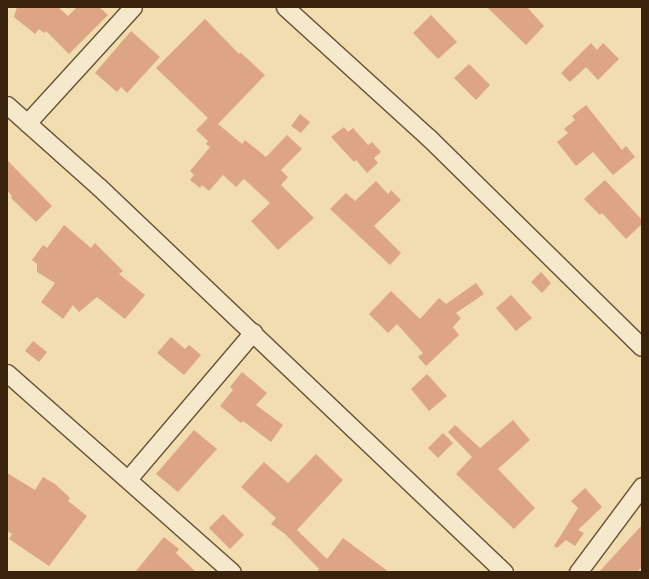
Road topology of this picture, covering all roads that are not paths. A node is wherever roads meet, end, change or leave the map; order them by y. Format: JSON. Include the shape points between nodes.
{"nodes":[{"id":1,"x":133,"y":7,"type":"edge"},
{"id":2,"x":285,"y":7,"type":"edge"},
{"id":3,"x":7,"y":106,"type":"edge"},
{"id":4,"x":27,"y":123,"type":"junction"},
{"id":5,"x":253,"y":332,"type":"junction"},
{"id":6,"x":642,"y":347,"type":"edge"},
{"id":7,"x":7,"y":373,"type":"edge"},
{"id":8,"x":128,"y":479,"type":"junction"},
{"id":9,"x":642,"y":486,"type":"edge"},
{"id":10,"x":232,"y":572,"type":"edge"},
{"id":11,"x":504,"y":572,"type":"edge"},
{"id":12,"x":578,"y":572,"type":"edge"}],
"edges":[{"from":1,"to":4,"type":"street"},
{"from":2,"to":6,"type":"street","via":[[429,138]]},
{"from":3,"to":4,"type":"street"},
{"from":4,"to":5,"type":"street"},
{"from":5,"to":8,"type":"street"},
{"from":5,"to":11,"type":"street"},
{"from":7,"to":8,"type":"street"},
{"from":8,"to":10,"type":"street"},
{"from":9,"to":12,"type":"street"}]}
